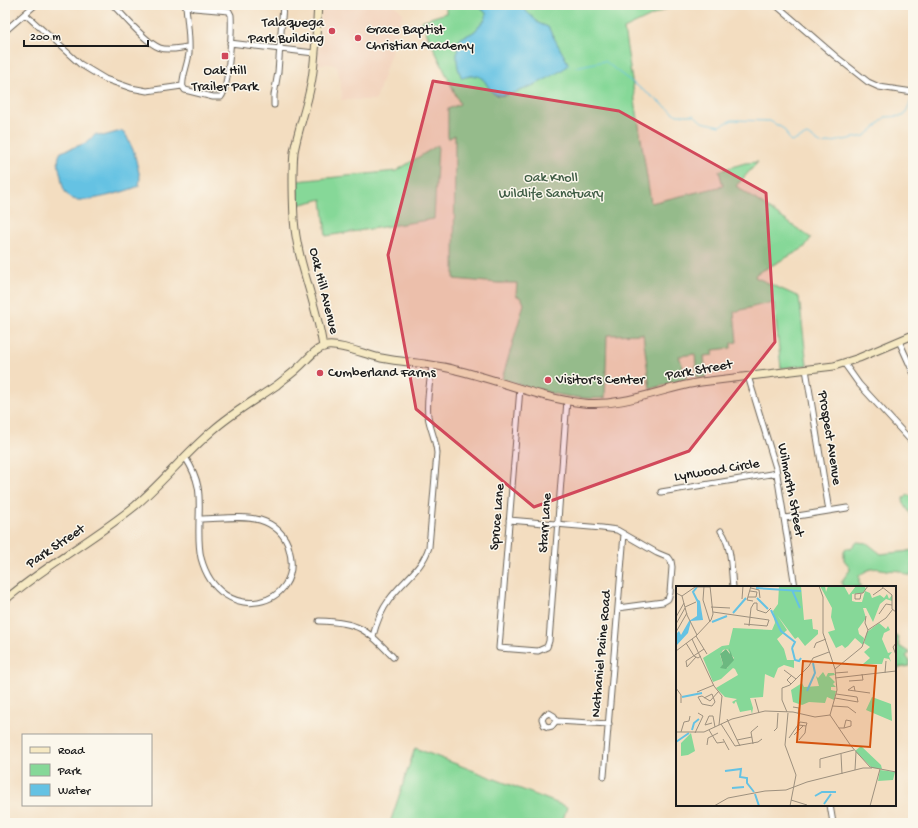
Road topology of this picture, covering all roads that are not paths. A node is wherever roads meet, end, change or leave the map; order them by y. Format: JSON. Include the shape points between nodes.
{"nodes":[{"id":1,"x":35,"y":5,"type":"edge"},
{"id":2,"x":114,"y":5,"type":"edge"},
{"id":3,"x":186,"y":5,"type":"edge"},
{"id":4,"x":283,"y":5,"type":"edge"},
{"id":5,"x":318,"y":5,"type":"edge"},
{"id":6,"x":776,"y":5,"type":"edge"},
{"id":7,"x":25,"y":14,"type":"junction"},
{"id":8,"x":5,"y":31,"type":"edge"},
{"id":9,"x":230,"y":43,"type":"junction"},
{"id":10,"x":188,"y":47,"type":"junction"},
{"id":11,"x":279,"y":49,"type":"junction"},
{"id":12,"x":314,"y":54,"type":"junction"},
{"id":13,"x":182,"y":86,"type":"junction"},
{"id":14,"x":913,"y":92,"type":"edge"},
{"id":15,"x":274,"y":105,"type":"dead end"},
{"id":16,"x":913,"y":335,"type":"edge"},
{"id":17,"x":899,"y":341,"type":"junction"},
{"id":18,"x":323,"y":347,"type":"junction"},
{"id":19,"x":844,"y":363,"type":"junction"},
{"id":20,"x":432,"y":365,"type":"junction"},
{"id":21,"x":806,"y":369,"type":"junction"},
{"id":22,"x":913,"y":372,"type":"edge"},
{"id":23,"x":748,"y":376,"type":"junction"},
{"id":24,"x":520,"y":388,"type":"junction"},
{"id":25,"x":567,"y":400,"type":"junction"},
{"id":26,"x":913,"y":443,"type":"edge"},
{"id":27,"x":185,"y":457,"type":"junction"},
{"id":28,"x":777,"y":473,"type":"junction"},
{"id":29,"x":661,"y":492,"type":"dead end"},
{"id":30,"x":847,"y":508,"type":"dead end"},
{"id":31,"x":828,"y":511,"type":"junction"},
{"id":32,"x":785,"y":518,"type":"junction"},
{"id":33,"x":199,"y":519,"type":"junction"},
{"id":34,"x":510,"y":520,"type":"junction"},
{"id":35,"x":558,"y":524,"type":"junction"},
{"id":36,"x":102,"y":530,"type":"joint"},
{"id":37,"x":721,"y":532,"type":"dead end"},
{"id":38,"x":624,"y":534,"type":"junction"},
{"id":39,"x":733,"y":586,"type":"edge"},
{"id":40,"x":795,"y":586,"type":"edge"},
{"id":41,"x":5,"y":600,"type":"edge"},
{"id":42,"x":618,"y":608,"type":"junction"},
{"id":43,"x":319,"y":620,"type":"dead end"},
{"id":44,"x":373,"y":636,"type":"junction"},
{"id":45,"x":547,"y":647,"type":"joint"},
{"id":46,"x":393,"y":657,"type":"dead end"},
{"id":47,"x":556,"y":721,"type":"dead end"},
{"id":48,"x":609,"y":724,"type":"junction"},
{"id":49,"x":604,"y":776,"type":"dead end"},
{"id":50,"x":830,"y":806,"type":"edge"},
{"id":51,"x":833,"y":823,"type":"edge"}],
"edges":[{"from":1,"to":7,"type":"street"},
{"from":2,"to":10,"type":"street","via":[[159,48],[169,50]]},
{"from":3,"to":9,"type":"street","via":[[229,11],[232,20]]},
{"from":3,"to":10,"type":"street"},
{"from":4,"to":11,"type":"street"},
{"from":5,"to":12,"type":"main road","name":"Oak Hill Avenue"},
{"from":6,"to":14,"type":"street","via":[[868,82],[878,87]]},
{"from":7,"to":8,"type":"street"},
{"from":7,"to":13,"type":"street","via":[[68,55],[117,84],[153,91]]},
{"from":9,"to":11,"type":"street"},
{"from":9,"to":13,"type":"street","via":[[224,94],[221,97],[185,90]]},
{"from":10,"to":13,"type":"street"},
{"from":11,"to":12,"type":"street"},
{"from":11,"to":15,"type":"street"},
{"from":12,"to":18,"type":"main road","name":"Oak Hill Avenue","via":[[311,84],[294,152],[293,194],[300,257],[317,314]]},
{"from":16,"to":17,"type":"main road","name":"Park Street"},
{"from":17,"to":19,"type":"main road","name":"Park Street"},
{"from":17,"to":22,"type":"street"},
{"from":18,"to":20,"type":"main road","name":"Park Street","via":[[336,346],[391,360]]},
{"from":18,"to":27,"type":"main road","name":"Oak Hill Avenue","via":[[285,379],[210,432]]},
{"from":19,"to":21,"type":"main road","name":"Park Street"},
{"from":19,"to":26,"type":"street","via":[[859,384]]},
{"from":20,"to":24,"type":"main road","name":"Park Street"},
{"from":20,"to":44,"type":"street","via":[[428,414],[437,453],[429,547],[419,567],[383,608]]},
{"from":21,"to":23,"type":"main road","name":"Park Street"},
{"from":21,"to":31,"type":"street","name":"Prospect Avenue"},
{"from":23,"to":25,"type":"main road","name":"Park Street","via":[[684,384],[611,402],[585,403]]},
{"from":23,"to":28,"type":"street","name":"Wilmarth Street"},
{"from":24,"to":25,"type":"main road","name":"Park Street","via":[[550,398]]},
{"from":24,"to":34,"type":"street","name":"Spruce Lane"},
{"from":25,"to":35,"type":"street","name":"Starr Lane"},
{"from":27,"to":33,"type":"street","via":[[192,468],[198,487]]},
{"from":27,"to":36,"type":"main road","name":"Oak Hill Avenue","via":[[148,495]]},
{"from":28,"to":29,"type":"street","name":"Lynwood Circle"},
{"from":28,"to":32,"type":"street","name":"Wilmarth Street"},
{"from":30,"to":31,"type":"street"},
{"from":31,"to":32,"type":"street"},
{"from":32,"to":40,"type":"street","name":"Wilmarth Street"},
{"from":33,"to":33,"type":"street","via":[[260,520],[280,532],[288,543],[292,558],[291,571],[279,591],[270,598],[250,603],[232,599],[222,593],[201,559]]},
{"from":34,"to":35,"type":"street"},
{"from":34,"to":45,"type":"street","name":"Spruce Lane","via":[[499,648],[538,651]]},
{"from":35,"to":38,"type":"street","via":[[616,530]]},
{"from":35,"to":45,"type":"street","name":"Starr Lane"},
{"from":36,"to":41,"type":"main road","name":"Park Street"},
{"from":37,"to":39,"type":"street","via":[[726,540]]},
{"from":38,"to":42,"type":"street","name":"Nathaniel Paine Road"},
{"from":38,"to":42,"type":"street","via":[[669,558],[672,573],[668,599],[663,602]]},
{"from":42,"to":48,"type":"street","name":"Nathaniel Paine Road"},
{"from":43,"to":44,"type":"street","via":[[347,623]]},
{"from":44,"to":46,"type":"street"},
{"from":47,"to":48,"type":"street"},
{"from":48,"to":49,"type":"street","name":"Nathaniel Paine Road"},
{"from":50,"to":51,"type":"street"}]}
